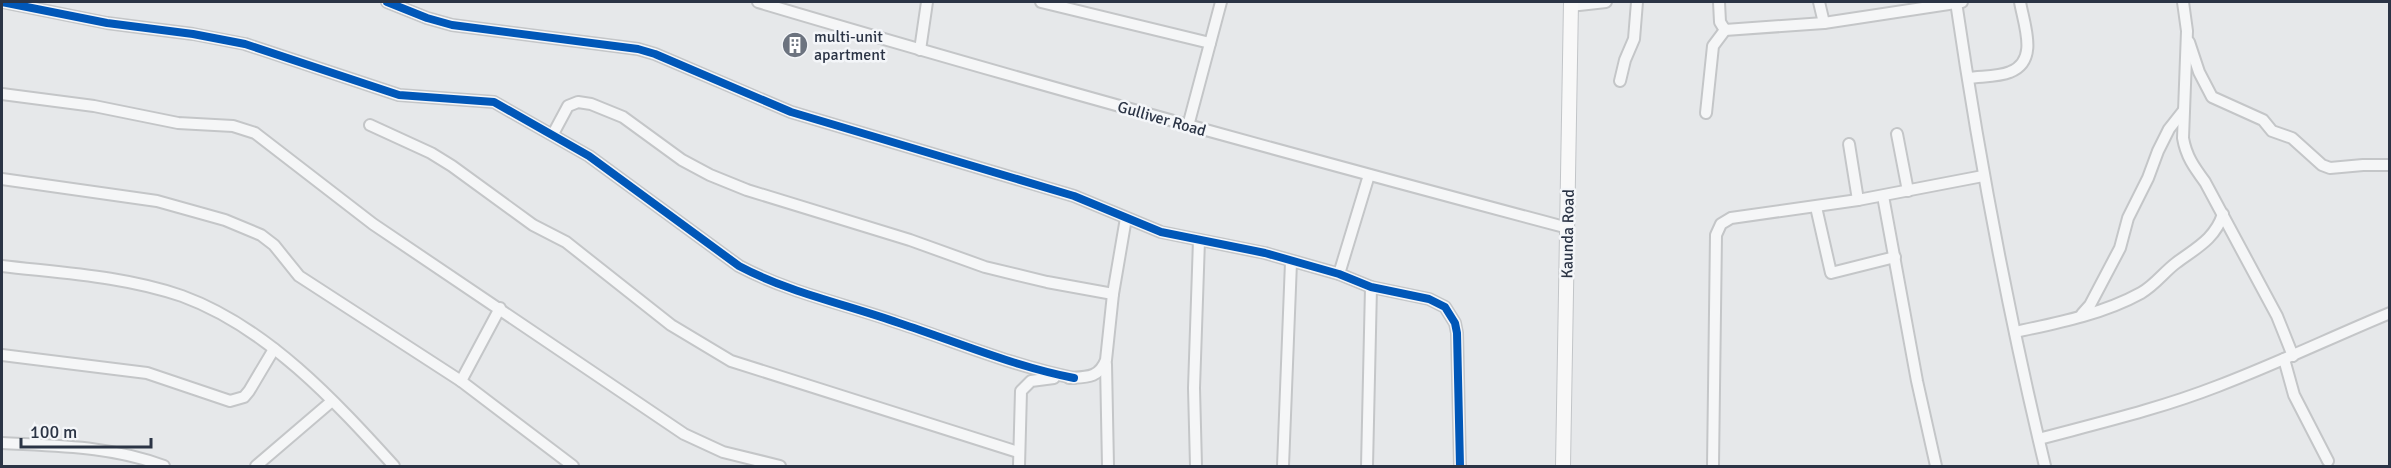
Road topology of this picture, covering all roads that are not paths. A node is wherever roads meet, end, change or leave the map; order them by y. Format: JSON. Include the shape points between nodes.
{"nodes":[{"id":1,"x":2,"y":2,"type":"edge"},
{"id":2,"x":387,"y":2,"type":"edge"},
{"id":3,"x":758,"y":2,"type":"edge"},
{"id":4,"x":927,"y":2,"type":"edge"},
{"id":5,"x":1041,"y":2,"type":"edge"},
{"id":6,"x":1221,"y":2,"type":"edge"},
{"id":7,"x":1606,"y":2,"type":"edge"},
{"id":8,"x":1637,"y":2,"type":"edge"},
{"id":9,"x":1719,"y":2,"type":"edge"},
{"id":10,"x":1819,"y":2,"type":"edge"},
{"id":11,"x":1956,"y":2,"type":"edge"},
{"id":12,"x":1963,"y":2,"type":"edge"},
{"id":13,"x":2020,"y":2,"type":"edge"},
{"id":14,"x":2183,"y":2,"type":"edge"},
{"id":15,"x":1570,"y":4,"type":"edge"},
{"id":16,"x":1824,"y":23,"type":"junction"},
{"id":17,"x":1725,"y":30,"type":"junction"},
{"id":18,"x":2187,"y":31,"type":"junction"},
{"id":19,"x":1210,"y":43,"type":"junction"},
{"id":20,"x":920,"y":50,"type":"junction"},
{"id":21,"x":1968,"y":78,"type":"junction"},
{"id":22,"x":1620,"y":81,"type":"dead end"},
{"id":23,"x":2,"y":94,"type":"edge"},
{"id":24,"x":2184,"y":110,"type":"junction"},
{"id":25,"x":1706,"y":112,"type":"dead end"},
{"id":26,"x":370,"y":125,"type":"dead end"},
{"id":27,"x":1188,"y":126,"type":"junction"},
{"id":28,"x":553,"y":134,"type":"junction"},
{"id":29,"x":1897,"y":134,"type":"dead end"},
{"id":30,"x":1849,"y":144,"type":"dead end"},
{"id":31,"x":2390,"y":165,"type":"edge"},
{"id":32,"x":1369,"y":175,"type":"junction"},
{"id":33,"x":1983,"y":176,"type":"junction"},
{"id":34,"x":2,"y":179,"type":"edge"},
{"id":35,"x":1908,"y":191,"type":"junction"},
{"id":36,"x":1883,"y":196,"type":"junction"},
{"id":37,"x":1858,"y":200,"type":"junction"},
{"id":38,"x":1816,"y":207,"type":"junction"},
{"id":39,"x":2223,"y":214,"type":"junction"},
{"id":40,"x":1126,"y":218,"type":"junction"},
{"id":41,"x":1568,"y":228,"type":"junction"},
{"id":42,"x":1199,"y":240,"type":"junction"},
{"id":43,"x":1895,"y":257,"type":"junction"},
{"id":44,"x":1291,"y":262,"type":"junction"},
{"id":45,"x":2,"y":266,"type":"edge"},
{"id":46,"x":1339,"y":274,"type":"junction"},
{"id":47,"x":1371,"y":287,"type":"junction"},
{"id":48,"x":1113,"y":294,"type":"junction"},
{"id":49,"x":500,"y":308,"type":"junction"},
{"id":50,"x":2390,"y":313,"type":"edge"},
{"id":51,"x":2079,"y":317,"type":"junction"},
{"id":52,"x":2015,"y":332,"type":"junction"},
{"id":53,"x":274,"y":349,"type":"junction"},
{"id":54,"x":2,"y":355,"type":"edge"},
{"id":55,"x":2288,"y":357,"type":"junction"},
{"id":56,"x":1106,"y":360,"type":"junction"},
{"id":57,"x":1074,"y":378,"type":"junction"},
{"id":58,"x":460,"y":381,"type":"junction"},
{"id":59,"x":332,"y":401,"type":"junction"},
{"id":60,"x":2038,"y":439,"type":"junction"},
{"id":61,"x":2,"y":443,"type":"edge"},
{"id":62,"x":1018,"y":452,"type":"junction"},
{"id":63,"x":2328,"y":461,"type":"dead end"},
{"id":64,"x":164,"y":466,"type":"edge"},
{"id":65,"x":256,"y":466,"type":"edge"},
{"id":66,"x":394,"y":466,"type":"edge"},
{"id":67,"x":573,"y":466,"type":"edge"},
{"id":68,"x":780,"y":466,"type":"edge"},
{"id":69,"x":1019,"y":466,"type":"edge"},
{"id":70,"x":1108,"y":466,"type":"edge"},
{"id":71,"x":1196,"y":466,"type":"edge"},
{"id":72,"x":1283,"y":466,"type":"edge"},
{"id":73,"x":1367,"y":466,"type":"edge"},
{"id":74,"x":1460,"y":466,"type":"edge"},
{"id":75,"x":1563,"y":466,"type":"edge"},
{"id":76,"x":1713,"y":466,"type":"edge"},
{"id":77,"x":1936,"y":466,"type":"edge"},
{"id":78,"x":2045,"y":466,"type":"edge"}],
"edges":[{"from":1,"to":28,"type":"street","via":[[245,44],[399,95],[494,102]]},
{"from":2,"to":40,"type":"street","via":[[452,25],[638,49],[674,60],[791,112],[1074,196]]},
{"from":3,"to":20,"type":"street","name":"Gulliver Road"},
{"from":4,"to":20,"type":"street"},
{"from":5,"to":19,"type":"street"},
{"from":6,"to":19,"type":"street"},
{"from":7,"to":15,"type":"street"},
{"from":8,"to":22,"type":"street","via":[[1634,39]]},
{"from":9,"to":17,"type":"street","via":[[1720,22]]},
{"from":10,"to":16,"type":"street"},
{"from":11,"to":12,"type":"street"},
{"from":11,"to":16,"type":"street"},
{"from":11,"to":21,"type":"street"},
{"from":13,"to":21,"type":"street","via":[[2029,48],[2026,59],[2009,73]]},
{"from":14,"to":18,"type":"street"},
{"from":15,"to":41,"type":"main road","name":"Kaunda Road"},
{"from":16,"to":17,"type":"street"},
{"from":17,"to":25,"type":"street","via":[[1713,46]]},
{"from":18,"to":24,"type":"street"},
{"from":18,"to":31,"type":"street","via":[[2199,72],[2217,100],[2263,120],[2272,131],[2292,138],[2326,167]]},
{"from":19,"to":27,"type":"street"},
{"from":20,"to":27,"type":"street","name":"Gulliver Road"},
{"from":21,"to":33,"type":"street"},
{"from":23,"to":49,"type":"street","via":[[94,106],[178,123],[232,126],[255,133],[374,224]]},
{"from":24,"to":39,"type":"street","via":[[2185,151]]},
{"from":24,"to":51,"type":"street","via":[[2158,151],[2104,280]]},
{"from":26,"to":62,"type":"street","via":[[452,166],[532,225],[566,242],[671,325],[731,361]]},
{"from":27,"to":32,"type":"street","name":"Gulliver Road"},
{"from":28,"to":48,"type":"street","via":[[568,106],[578,102],[591,104],[623,117],[682,160],[747,190],[985,267]]},
{"from":28,"to":57,"type":"street","via":[[589,156],[739,267],[761,278],[1016,364]]},
{"from":29,"to":35,"type":"street"},
{"from":30,"to":37,"type":"street"},
{"from":32,"to":41,"type":"street","name":"Gulliver Road"},
{"from":32,"to":46,"type":"street"},
{"from":33,"to":35,"type":"street"},
{"from":33,"to":52,"type":"street"},
{"from":34,"to":58,"type":"street","via":[[157,201],[225,220],[261,235],[307,282]]},
{"from":35,"to":36,"type":"street"},
{"from":36,"to":37,"type":"street"},
{"from":36,"to":43,"type":"street"},
{"from":37,"to":38,"type":"street"},
{"from":38,"to":43,"type":"street","via":[[1832,273]]},
{"from":38,"to":76,"type":"street","via":[[1731,218],[1721,224],[1716,235]]},
{"from":39,"to":51,"type":"street","via":[[2215,232],[2204,243],[2142,292]]},
{"from":39,"to":55,"type":"street","via":[[2277,316]]},
{"from":40,"to":42,"type":"street","via":[[1161,232]]},
{"from":40,"to":48,"type":"street"},
{"from":41,"to":75,"type":"main road","name":"Kaunda Road"},
{"from":42,"to":44,"type":"street"},
{"from":42,"to":71,"type":"street","via":[[1194,366]]},
{"from":43,"to":77,"type":"street"},
{"from":44,"to":46,"type":"street"},
{"from":44,"to":72,"type":"street"},
{"from":45,"to":53,"type":"street","via":[[108,278],[182,297],[232,319]]},
{"from":46,"to":47,"type":"street"},
{"from":47,"to":73,"type":"street"},
{"from":47,"to":74,"type":"street","via":[[1429,299],[1451,314],[1457,333]]},
{"from":48,"to":56,"type":"street"},
{"from":49,"to":58,"type":"street"},
{"from":49,"to":68,"type":"street","via":[[684,434],[723,452]]},
{"from":50,"to":55,"type":"street"},
{"from":51,"to":52,"type":"street"},
{"from":52,"to":60,"type":"street"},
{"from":53,"to":54,"type":"street","via":[[249,391],[230,402],[147,373]]},
{"from":53,"to":59,"type":"street"},
{"from":55,"to":60,"type":"street","via":[[2172,403]]},
{"from":55,"to":63,"type":"street","via":[[2294,395]]},
{"from":56,"to":57,"type":"street","via":[[1094,376]]},
{"from":56,"to":70,"type":"street"},
{"from":57,"to":62,"type":"street","via":[[1039,378],[1025,385],[1021,391]]},
{"from":58,"to":67,"type":"street"},
{"from":59,"to":65,"type":"street"},
{"from":59,"to":66,"type":"street"},
{"from":60,"to":78,"type":"street"},
{"from":61,"to":64,"type":"street","via":[[101,449]]},
{"from":62,"to":69,"type":"street"}]}
